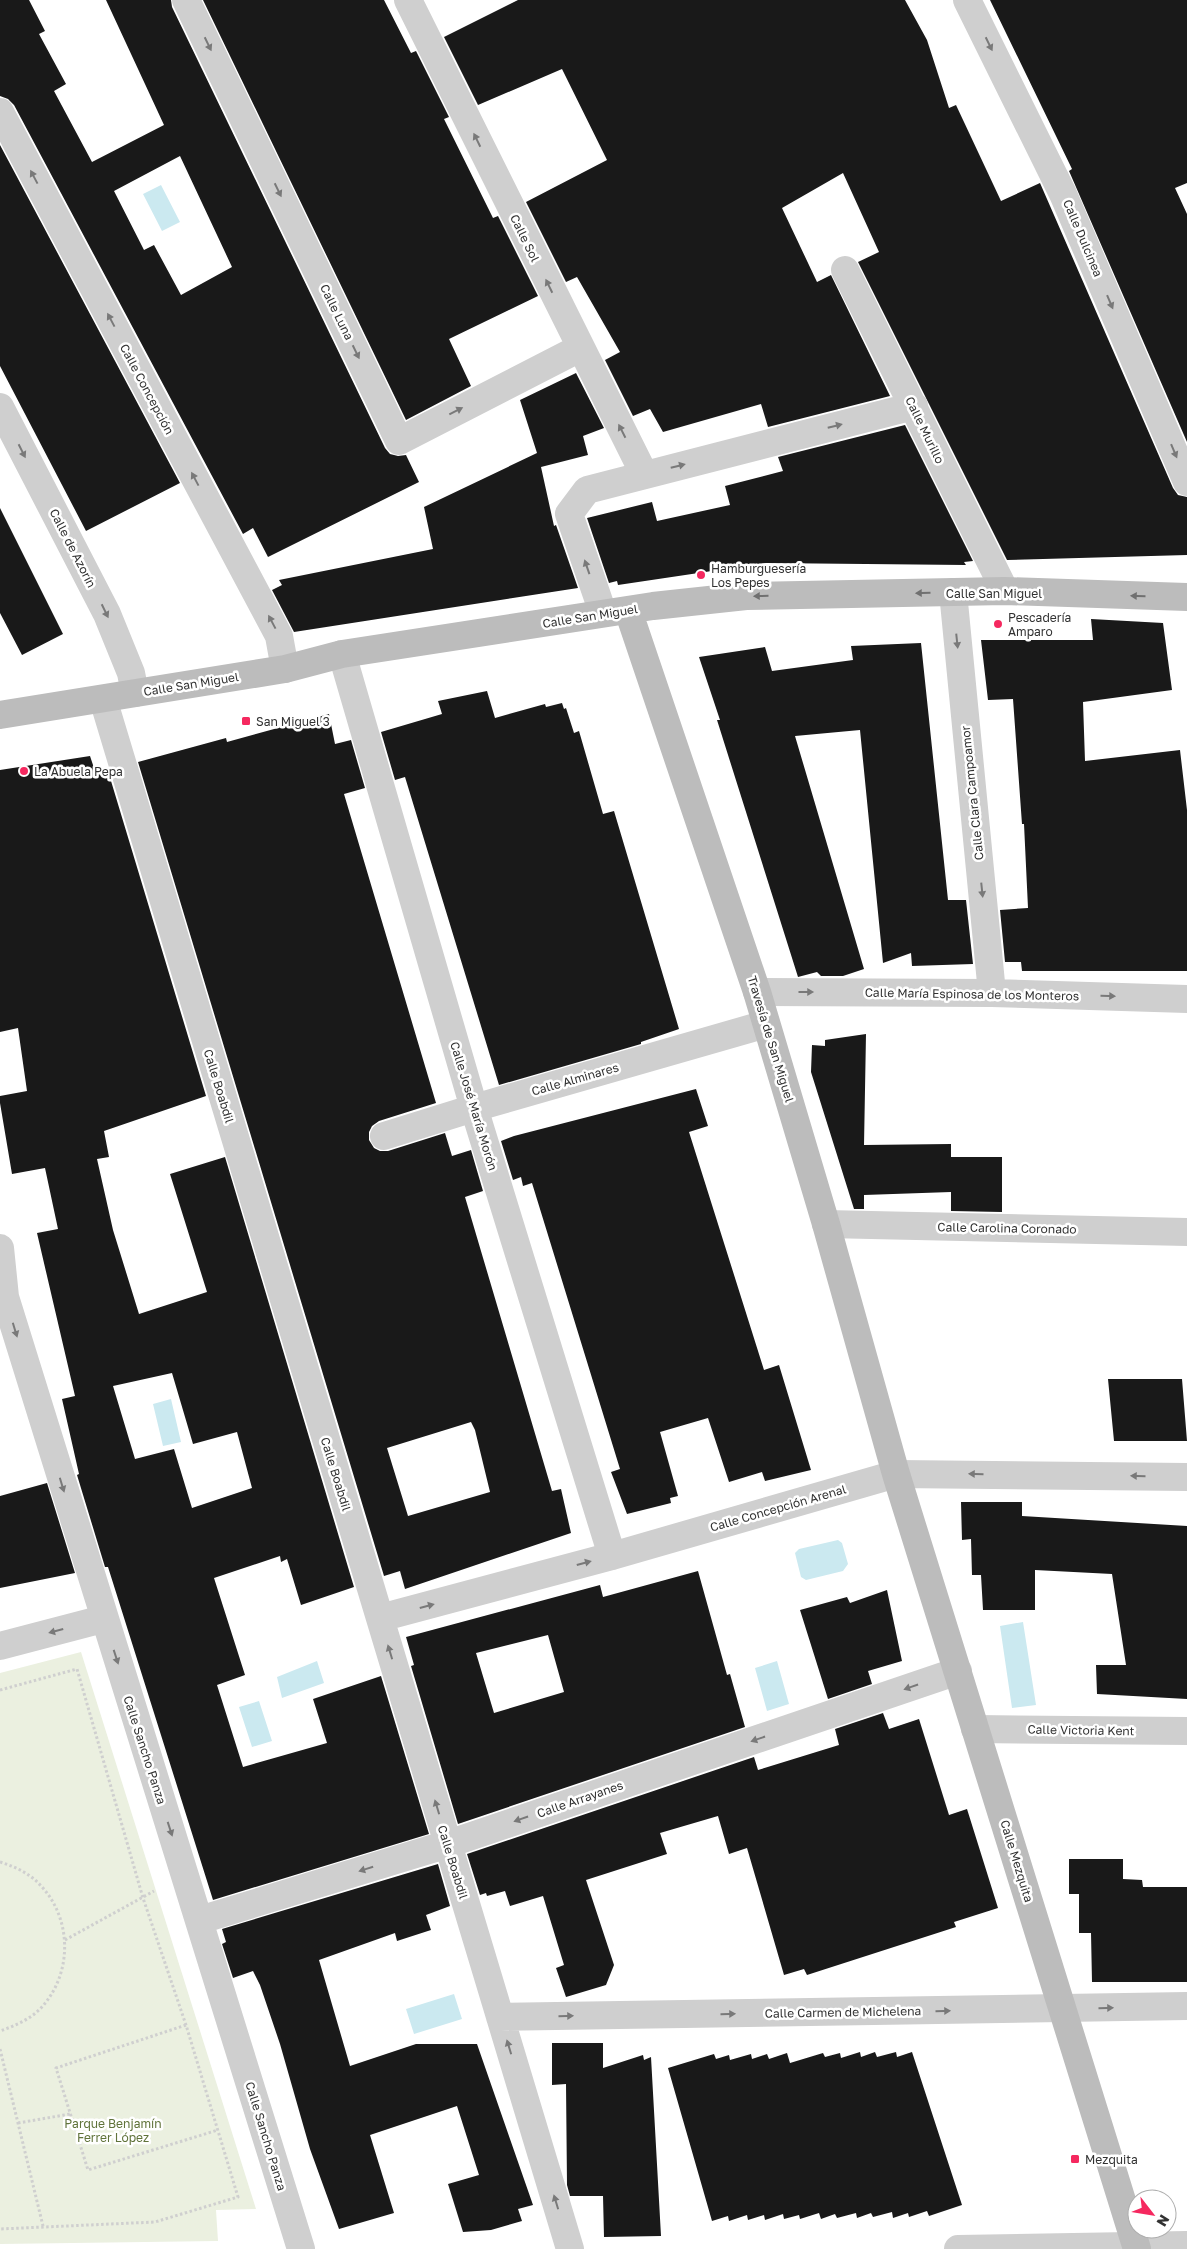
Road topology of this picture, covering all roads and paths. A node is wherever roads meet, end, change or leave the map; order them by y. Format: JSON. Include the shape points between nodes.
{"nodes":[{"id":1,"x":186,"y":0,"type":"edge"},
{"id":2,"x":408,"y":0,"type":"edge"},
{"id":3,"x":967,"y":0,"type":"edge"},
{"id":4,"x":0,"y":112,"type":"edge"},
{"id":5,"x":845,"y":270,"type":"dead end"},
{"id":6,"x":580,"y":348,"type":"junction"},
{"id":7,"x":914,"y":406,"type":"junction"},
{"id":8,"x":0,"y":407,"type":"edge"},
{"id":9,"x":644,"y":474,"type":"junction"},
{"id":10,"x":1187,"y":482,"type":"edge"},
{"id":11,"x":953,"y":592,"type":"junction"},
{"id":12,"x":1005,"y":592,"type":"junction"},
{"id":13,"x":1187,"y":601,"type":"edge"},
{"id":14,"x":615,"y":612,"type":"junction"},
{"id":15,"x":342,"y":654,"type":"junction"},
{"id":16,"x":285,"y":669,"type":"junction"},
{"id":17,"x":135,"y":693,"type":"junction"},
{"id":18,"x":103,"y":699,"type":"junction"},
{"id":19,"x":0,"y":714,"type":"edge"},
{"id":20,"x":757,"y":992,"type":"junction"},
{"id":21,"x":992,"y":993,"type":"junction"},
{"id":22,"x":1187,"y":999,"type":"edge"},
{"id":23,"x":766,"y":1024,"type":"junction"},
{"id":24,"x":474,"y":1108,"type":"junction"},
{"id":25,"x":384,"y":1136,"type":"dead end"},
{"id":26,"x":826,"y":1224,"type":"junction"},
{"id":27,"x":1187,"y":1232,"type":"edge"},
{"id":28,"x":0,"y":1248,"type":"edge"},
{"id":29,"x":896,"y":1474,"type":"junction"},
{"id":30,"x":1187,"y":1476,"type":"edge"},
{"id":31,"x":612,"y":1556,"type":"junction"},
{"id":32,"x":380,"y":1618,"type":"junction"},
{"id":33,"x":104,"y":1619,"type":"junction"},
{"id":34,"x":0,"y":1646,"type":"edge"},
{"id":35,"x":958,"y":1671,"type":"junction"},
{"id":36,"x":0,"y":1690,"type":"edge"},
{"id":37,"x":975,"y":1729,"type":"junction"},
{"id":38,"x":1187,"y":1731,"type":"edge"},
{"id":39,"x":448,"y":1844,"type":"junction"},
{"id":40,"x":0,"y":1862,"type":"edge"},
{"id":41,"x":143,"y":1898,"type":"junction"},
{"id":42,"x":200,"y":1920,"type":"junction"},
{"id":43,"x":65,"y":1940,"type":"junction"},
{"id":44,"x":1187,"y":2006,"type":"edge"},
{"id":45,"x":1062,"y":2009,"type":"junction"},
{"id":46,"x":500,"y":2017,"type":"junction"},
{"id":47,"x":186,"y":2025,"type":"junction"},
{"id":48,"x":0,"y":2031,"type":"edge"},
{"id":49,"x":0,"y":2049,"type":"edge"},
{"id":50,"x":70,"y":2114,"type":"junction"},
{"id":51,"x":18,"y":2123,"type":"junction"},
{"id":52,"x":218,"y":2130,"type":"junction"},
{"id":53,"x":43,"y":2226,"type":"junction"},
{"id":54,"x":0,"y":2229,"type":"edge"},
{"id":55,"x":1187,"y":2245,"type":"edge"},
{"id":56,"x":1137,"y":2247,"type":"edge"},
{"id":57,"x":301,"y":2249,"type":"edge"},
{"id":58,"x":570,"y":2249,"type":"edge"},
{"id":59,"x":958,"y":2249,"type":"edge"}],
"edges":[{"from":1,"to":6,"type":"street","name":"Calle Luna","one_way":true,"via":[[399,441]]},
{"from":6,"to":2,"type":"street","name":"Calle Sol","one_way":true},
{"from":3,"to":10,"type":"street","name":"Calle Dulcinea","one_way":true,"via":[[1064,194]]},
{"from":16,"to":4,"type":"street","name":"Calle Concepción","one_way":true,"via":[[279,636]]},
{"from":5,"to":7,"type":"street","name":"Calle Murillo"},
{"from":9,"to":6,"type":"street","name":"Calle Sol","one_way":true},
{"from":9,"to":7,"type":"street","one_way":true},
{"from":7,"to":12,"type":"street","name":"Calle Murillo"},
{"from":8,"to":17,"type":"street","name":"Calle de Azorín","one_way":true,"via":[[107,614],[131,673]]},
{"from":14,"to":9,"type":"street","one_way":true,"via":[[570,514],[588,490]]},
{"from":11,"to":12,"type":"street","name":"Calle San Miguel"},
{"from":11,"to":14,"type":"street","name":"Calle San Miguel","one_way":true,"via":[[746,596]]},
{"from":11,"to":21,"type":"street","name":"Calle Clara Campoamor","one_way":true},
{"from":13,"to":12,"type":"street","name":"Calle San Miguel","one_way":true},
{"from":14,"to":15,"type":"street","name":"Calle San Miguel"},
{"from":14,"to":20,"type":"street","name":"Travesía de San Miguel"},
{"from":15,"to":16,"type":"street","name":"Calle San Miguel"},
{"from":15,"to":24,"type":"street","name":"Calle José María Morón"},
{"from":16,"to":17,"type":"street","name":"Calle San Miguel"},
{"from":17,"to":18,"type":"street","name":"Calle San Miguel"},
{"from":18,"to":19,"type":"street","name":"Calle San Miguel"},
{"from":18,"to":32,"type":"street","name":"Calle Boabdil"},
{"from":20,"to":21,"type":"street","name":"Calle María Espinosa de los Monteros","one_way":true},
{"from":20,"to":23,"type":"street","name":"Travesía de San Miguel"},
{"from":21,"to":22,"type":"street","name":"Calle María Espinosa de los Monteros","one_way":true},
{"from":23,"to":24,"type":"street","name":"Calle Alminares"},
{"from":23,"to":26,"type":"street","name":"Travesía de San Miguel"},
{"from":24,"to":25,"type":"street","name":"Calle Alminares"},
{"from":24,"to":31,"type":"street","name":"Calle José María Morón"},
{"from":26,"to":27,"type":"street","name":"Calle Carolina Coronado"},
{"from":26,"to":29,"type":"street","name":"Travesía de San Miguel"},
{"from":28,"to":33,"type":"street","name":"Calle Sancho Panza","one_way":true,"via":[[5,1297]]},
{"from":30,"to":29,"type":"street","name":"Calle Concepción Arenal","one_way":true},
{"from":29,"to":31,"type":"street","name":"Calle Concepción Arenal"},
{"from":29,"to":35,"type":"street","name":"Calle Mezquita"},
{"from":32,"to":31,"type":"street","name":"Calle Concepción Arenal","one_way":true},
{"from":39,"to":32,"type":"street","name":"Calle Boabdil","one_way":true},
{"from":33,"to":34,"type":"street","one_way":true},
{"from":33,"to":42,"type":"street","name":"Calle Sancho Panza","one_way":true},
{"from":35,"to":37,"type":"street","name":"Calle Mezquita"},
{"from":35,"to":39,"type":"street","name":"Calle Arrayanes","one_way":true},
{"from":36,"to":41,"type":"path","via":[[77,1669]]},
{"from":37,"to":38,"type":"street","name":"Calle Victoria Kent"},
{"from":37,"to":45,"type":"street","name":"Calle Mezquita"},
{"from":39,"to":42,"type":"street","name":"Calle Arrayanes","one_way":true},
{"from":39,"to":46,"type":"street","name":"Calle Boabdil"},
{"from":40,"to":43,"type":"path","via":[[19,1869],[42,1887],[59,1912]]},
{"from":41,"to":43,"type":"path"},
{"from":41,"to":47,"type":"path"},
{"from":42,"to":57,"type":"street","name":"Calle Sancho Panza"},
{"from":43,"to":48,"type":"path","via":[[63,1966],[54,1989],[39,2009],[19,2024]]},
{"from":45,"to":44,"type":"street","name":"Calle Carmen de Michelena","one_way":true},
{"from":46,"to":45,"type":"street","name":"Calle Carmen de Michelena","one_way":true},
{"from":45,"to":56,"type":"street","name":"Calle Mezquita"},
{"from":58,"to":46,"type":"street","name":"Calle Boabdil","one_way":true},
{"from":47,"to":50,"type":"path","via":[[56,2068]]},
{"from":47,"to":52,"type":"path"},
{"from":49,"to":51,"type":"path"},
{"from":50,"to":51,"type":"path"},
{"from":50,"to":52,"type":"path","via":[[88,2170]]},
{"from":51,"to":53,"type":"path"},
{"from":52,"to":53,"type":"path","via":[[238,2197],[155,2222]]},
{"from":53,"to":54,"type":"path"},
{"from":55,"to":56,"type":"street"},
{"from":56,"to":59,"type":"street"}]}
